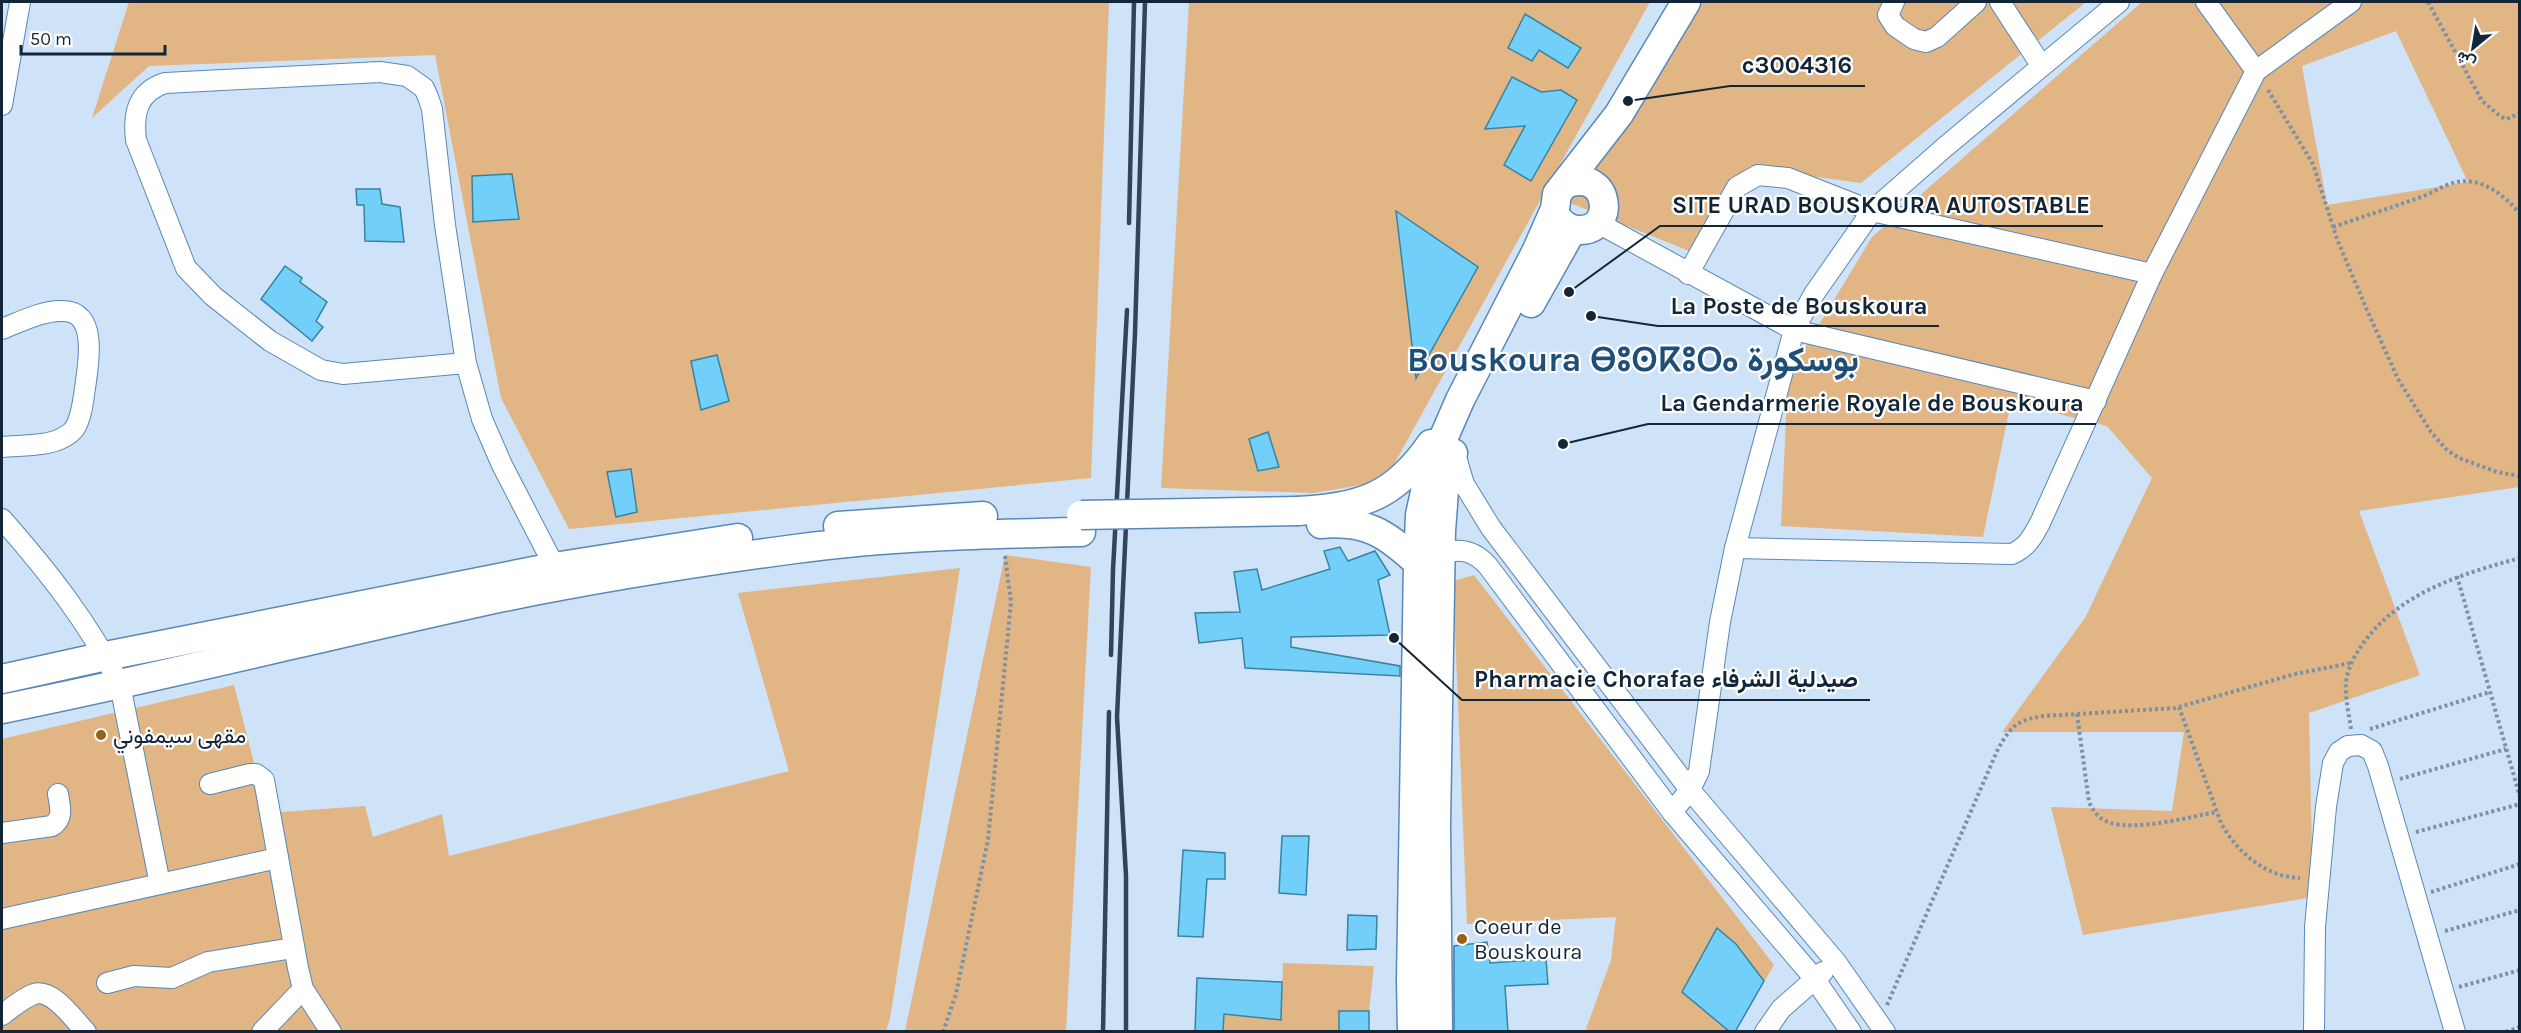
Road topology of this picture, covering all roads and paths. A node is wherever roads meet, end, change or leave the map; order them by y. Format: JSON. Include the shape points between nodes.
{"nodes":[{"id":1,"x":20,"y":2,"type":"edge"},
{"id":2,"x":1686,"y":2,"type":"edge"},
{"id":3,"x":1894,"y":2,"type":"edge"},
{"id":4,"x":1976,"y":2,"type":"edge"},
{"id":5,"x":2000,"y":2,"type":"edge"},
{"id":6,"x":2119,"y":2,"type":"edge"},
{"id":7,"x":2206,"y":2,"type":"edge"},
{"id":8,"x":2351,"y":2,"type":"edge"},
{"id":9,"x":2428,"y":2,"type":"edge"},
{"id":10,"x":2098,"y":8,"type":"edge"},
{"id":11,"x":2041,"y":65,"type":"junction"},
{"id":12,"x":2256,"y":72,"type":"junction"},
{"id":13,"x":2,"y":105,"type":"edge"},
{"id":14,"x":2520,"y":113,"type":"edge"},
{"id":15,"x":1620,"y":114,"type":"junction"},
{"id":16,"x":1568,"y":183,"type":"junction"},
{"id":17,"x":1597,"y":188,"type":"junction"},
{"id":18,"x":1872,"y":211,"type":"junction"},
{"id":19,"x":2520,"y":214,"type":"edge"},
{"id":20,"x":1575,"y":221,"type":"junction"},
{"id":21,"x":2333,"y":227,"type":"junction"},
{"id":22,"x":1688,"y":274,"type":"junction"},
{"id":23,"x":2152,"y":274,"type":"junction"},
{"id":24,"x":2,"y":329,"type":"edge"},
{"id":25,"x":1794,"y":330,"type":"junction"},
{"id":26,"x":466,"y":363,"type":"junction"},
{"id":27,"x":1460,"y":400,"type":"junction"},
{"id":28,"x":2096,"y":400,"type":"junction"},
{"id":29,"x":2,"y":447,"type":"edge"},
{"id":30,"x":1454,"y":450,"type":"junction"},
{"id":31,"x":2520,"y":476,"type":"edge"},
{"id":32,"x":1298,"y":518,"type":"junction"},
{"id":33,"x":2,"y":519,"type":"edge"},
{"id":34,"x":1081,"y":523,"type":"junction"},
{"id":35,"x":1491,"y":528,"type":"junction"},
{"id":36,"x":999,"y":534,"type":"junction"},
{"id":37,"x":1735,"y":548,"type":"junction"},
{"id":38,"x":1471,"y":552,"type":"junction"},
{"id":39,"x":2520,"y":558,"type":"edge"},
{"id":40,"x":1430,"y":559,"type":"junction"},
{"id":41,"x":560,"y":576,"type":"junction"},
{"id":42,"x":2457,"y":576,"type":"junction"},
{"id":43,"x":106,"y":656,"type":"junction"},
{"id":44,"x":2351,"y":663,"type":"junction"},
{"id":45,"x":2,"y":680,"type":"edge"},
{"id":46,"x":120,"y":685,"type":"junction"},
{"id":47,"x":2490,"y":692,"type":"junction"},
{"id":48,"x":2179,"y":707,"type":"junction"},
{"id":49,"x":2,"y":709,"type":"edge"},
{"id":50,"x":2077,"y":714,"type":"junction"},
{"id":51,"x":2352,"y":740,"type":"junction"},
{"id":52,"x":2506,"y":749,"type":"junction"},
{"id":53,"x":210,"y":784,"type":"dead end"},
{"id":54,"x":2383,"y":784,"type":"junction"},
{"id":55,"x":1690,"y":790,"type":"junction"},
{"id":56,"x":58,"y":794,"type":"dead end"},
{"id":57,"x":2520,"y":797,"type":"edge"},
{"id":58,"x":2520,"y":804,"type":"edge"},
{"id":59,"x":1672,"y":812,"type":"junction"},
{"id":60,"x":2217,"y":812,"type":"junction"},
{"id":61,"x":2,"y":833,"type":"edge"},
{"id":62,"x":2399,"y":837,"type":"junction"},
{"id":63,"x":278,"y":858,"type":"junction"},
{"id":64,"x":2520,"y":864,"type":"edge"},
{"id":65,"x":2319,"y":879,"type":"junction"},
{"id":66,"x":160,"y":884,"type":"junction"},
{"id":67,"x":2416,"y":896,"type":"junction"},
{"id":68,"x":2520,"y":910,"type":"edge"},
{"id":69,"x":2,"y":919,"type":"edge"},
{"id":70,"x":2428,"y":936,"type":"junction"},
{"id":71,"x":293,"y":948,"type":"junction"},
{"id":72,"x":1836,"y":962,"type":"junction"},
{"id":73,"x":2520,"y":970,"type":"edge"},
{"id":74,"x":1814,"y":978,"type":"junction"},
{"id":75,"x":107,"y":983,"type":"dead end"},
{"id":76,"x":303,"y":989,"type":"junction"},
{"id":77,"x":2443,"y":991,"type":"junction"},
{"id":78,"x":2,"y":1015,"type":"edge"},
{"id":79,"x":1883,"y":1027,"type":"edge"},
{"id":80,"x":2520,"y":1027,"type":"edge"},
{"id":81,"x":86,"y":1032,"type":"edge"},
{"id":82,"x":262,"y":1032,"type":"edge"},
{"id":83,"x":331,"y":1032,"type":"edge"},
{"id":84,"x":943,"y":1032,"type":"edge"},
{"id":85,"x":1412,"y":1032,"type":"edge"},
{"id":86,"x":1438,"y":1032,"type":"edge"},
{"id":87,"x":1765,"y":1032,"type":"edge"},
{"id":88,"x":1851,"y":1032,"type":"edge"},
{"id":89,"x":2314,"y":1032,"type":"edge"},
{"id":90,"x":2455,"y":1032,"type":"edge"},
{"id":91,"x":2506,"y":1032,"type":"edge"}],
"edges":[{"from":1,"to":13,"type":"street"},
{"from":2,"to":15,"type":"main road"},
{"from":3,"to":4,"type":"street","via":[[1888,15],[1891,24],[1926,42]]},
{"from":5,"to":11,"type":"street"},
{"from":6,"to":10,"type":"street"},
{"from":7,"to":12,"type":"street"},
{"from":8,"to":12,"type":"street"},
{"from":9,"to":14,"type":"path","via":[[2482,101],[2507,119]]},
{"from":10,"to":11,"type":"street"},
{"from":11,"to":18,"type":"street"},
{"from":12,"to":21,"type":"path","via":[[2313,164]]},
{"from":12,"to":23,"type":"street"},
{"from":15,"to":16,"type":"main road"},
{"from":15,"to":17,"type":"main road"},
{"from":16,"to":17,"type":"main road","via":[[1583,181]]},
{"from":16,"to":20,"type":"main road","via":[[1557,194]]},
{"from":17,"to":20,"type":"main road","via":[[1605,205],[1603,215]]},
{"from":18,"to":22,"type":"street","via":[[1788,178],[1765,174],[1750,177],[1737,187]]},
{"from":18,"to":23,"type":"street"},
{"from":18,"to":25,"type":"street","via":[[1814,294]]},
{"from":19,"to":21,"type":"path","via":[[2497,191],[2463,182]]},
{"from":20,"to":22,"type":"street"},
{"from":20,"to":27,"type":"main road","via":[[1537,250]]},
{"from":20,"to":30,"type":"main road","via":[[1478,397]]},
{"from":21,"to":31,"type":"path","via":[[2398,379],[2432,432],[2459,458]]},
{"from":22,"to":25,"type":"street"},
{"from":23,"to":28,"type":"street"},
{"from":24,"to":29,"type":"street","via":[[64,310],[77,315],[91,349],[81,413],[74,429],[63,438],[47,442]]},
{"from":25,"to":28,"type":"street"},
{"from":25,"to":37,"type":"street"},
{"from":26,"to":26,"type":"street","via":[[444,225],[432,109],[418,83],[408,76],[380,72],[165,83],[155,86],[140,102],[134,122],[136,140],[186,268],[213,296],[270,340],[321,370],[342,374]]},
{"from":26,"to":41,"type":"street","via":[[482,419],[502,465]]},
{"from":27,"to":32,"type":"main road","via":[[1419,461],[1387,489],[1355,504]]},
{"from":27,"to":40,"type":"main road","via":[[1425,484],[1420,515]]},
{"from":28,"to":37,"type":"street","via":[[2040,523],[2022,550],[2012,554]]},
{"from":30,"to":35,"type":"street","via":[[1464,484]]},
{"from":30,"to":40,"type":"main road"},
{"from":32,"to":34,"type":"main road"},
{"from":32,"to":40,"type":"main road","via":[[1369,527]]},
{"from":33,"to":43,"type":"street","via":[[36,557]]},
{"from":34,"to":36,"type":"main road"},
{"from":34,"to":41,"type":"main road","via":[[967,516],[887,521],[746,537]]},
{"from":35,"to":38,"type":"street"},
{"from":35,"to":55,"type":"street"},
{"from":36,"to":41,"type":"main road","via":[[797,548]]},
{"from":36,"to":84,"type":"path","via":[[1011,602],[988,840],[956,994]]},
{"from":37,"to":55,"type":"street","via":[[1720,622],[1702,760]]},
{"from":38,"to":40,"type":"street","via":[[1451,550]]},
{"from":38,"to":59,"type":"street","via":[[1488,566]]},
{"from":39,"to":42,"type":"path"},
{"from":40,"to":85,"type":"main road"},
{"from":40,"to":86,"type":"main road"},
{"from":41,"to":43,"type":"main road"},
{"from":41,"to":46,"type":"main road","via":[[482,602]]},
{"from":42,"to":44,"type":"path","via":[[2404,604],[2371,633]]},
{"from":42,"to":47,"type":"path"},
{"from":43,"to":45,"type":"main road"},
{"from":43,"to":46,"type":"street"},
{"from":44,"to":48,"type":"path","via":[[2295,674]]},
{"from":44,"to":51,"type":"path","via":[[2346,683]]},
{"from":46,"to":49,"type":"main road"},
{"from":46,"to":66,"type":"street"},
{"from":47,"to":51,"type":"path"},
{"from":47,"to":52,"type":"path"},
{"from":48,"to":50,"type":"path"},
{"from":48,"to":60,"type":"path"},
{"from":50,"to":60,"type":"path","via":[[2089,802],[2101,818],[2128,824]]},
{"from":50,"to":79,"type":"path","via":[[2023,719],[2005,736]]},
{"from":51,"to":54,"type":"street","via":[[2372,751]]},
{"from":51,"to":65,"type":"street","via":[[2333,763]]},
{"from":52,"to":54,"type":"path"},
{"from":52,"to":57,"type":"path"},
{"from":53,"to":63,"type":"street","via":[[250,774],[264,780]]},
{"from":54,"to":62,"type":"street"},
{"from":55,"to":59,"type":"street"},
{"from":55,"to":72,"type":"street"},
{"from":56,"to":61,"type":"street","via":[[61,813],[57,823]]},
{"from":58,"to":62,"type":"path"},
{"from":59,"to":74,"type":"street"},
{"from":60,"to":65,"type":"path","via":[[2230,838],[2248,858],[2284,877]]},
{"from":62,"to":67,"type":"street"},
{"from":63,"to":66,"type":"street"},
{"from":63,"to":71,"type":"street"},
{"from":64,"to":67,"type":"path"},
{"from":65,"to":89,"type":"street"},
{"from":66,"to":69,"type":"street"},
{"from":67,"to":70,"type":"street"},
{"from":68,"to":70,"type":"path"},
{"from":70,"to":77,"type":"street"},
{"from":71,"to":75,"type":"street","via":[[208,962],[172,978],[134,976]]},
{"from":71,"to":76,"type":"street"},
{"from":72,"to":74,"type":"street"},
{"from":72,"to":79,"type":"street"},
{"from":73,"to":77,"type":"path"},
{"from":74,"to":87,"type":"street","via":[[1781,1009]]},
{"from":74,"to":88,"type":"street"},
{"from":76,"to":82,"type":"street"},
{"from":76,"to":83,"type":"street"},
{"from":77,"to":90,"type":"street"},
{"from":78,"to":81,"type":"street","via":[[34,994],[42,994],[56,1001]]},
{"from":80,"to":91,"type":"path"}]}
